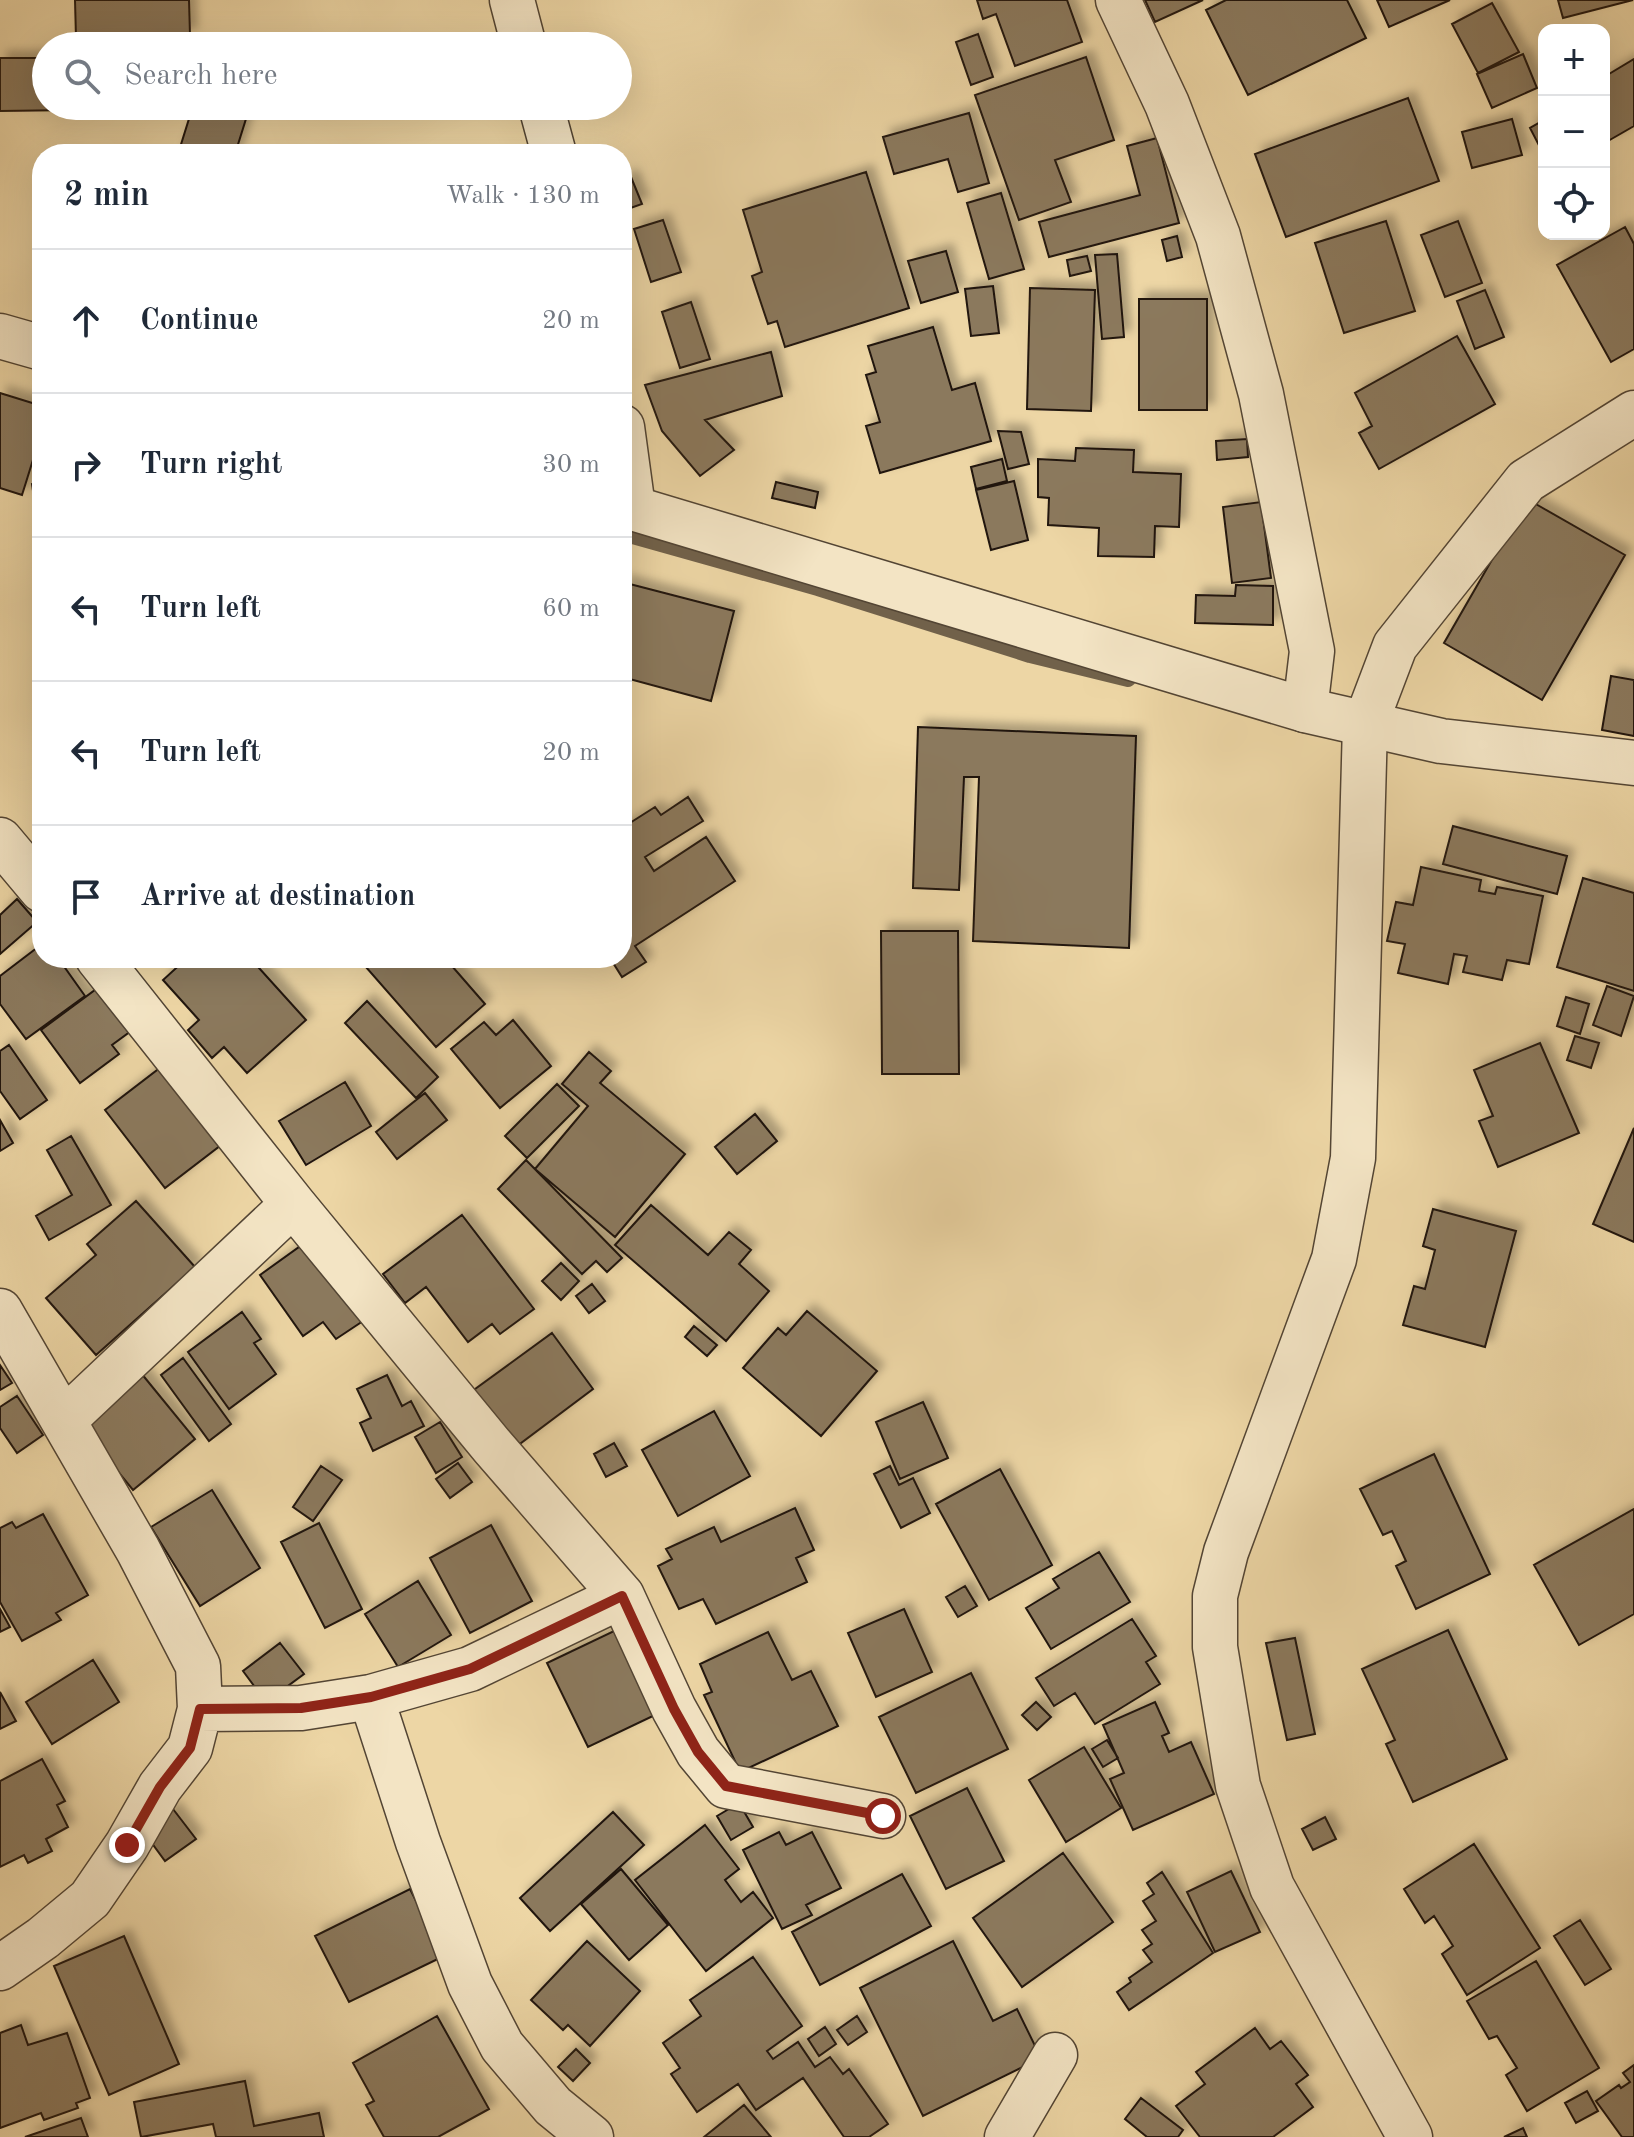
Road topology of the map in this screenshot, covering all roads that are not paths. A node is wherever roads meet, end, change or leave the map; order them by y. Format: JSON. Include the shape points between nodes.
{"nodes":[{"id":1,"x":512,"y":0,"type":"edge"},
{"id":2,"x":1118,"y":0,"type":"edge"},
{"id":3,"x":520,"y":32,"type":"edge"},
{"id":4,"x":545,"y":120,"type":"edge"},
{"id":5,"x":551,"y":144,"type":"edge"},
{"id":6,"x":0,"y":336,"type":"edge"},
{"id":7,"x":32,"y":345,"type":"edge"},
{"id":8,"x":1634,"y":413,"type":"edge"},
{"id":9,"x":632,"y":507,"type":"edge"},
{"id":10,"x":1305,"y":710,"type":"junction"},
{"id":11,"x":1365,"y":725,"type":"junction"},
{"id":12,"x":1634,"y":763,"type":"edge"},
{"id":13,"x":3,"y":848,"type":"edge"},
{"id":14,"x":32,"y":879,"type":"edge"},
{"id":15,"x":106,"y":968,"type":"edge"},
{"id":16,"x":293,"y":1204,"type":"junction"},
{"id":17,"x":0,"y":1311,"type":"edge"},
{"id":18,"x":64,"y":1420,"type":"junction"},
{"id":19,"x":622,"y":1596,"type":"junction"},
{"id":20,"x":371,"y":1697,"type":"junction"},
{"id":21,"x":200,"y":1709,"type":"junction"},
{"id":22,"x":883,"y":1816,"type":"dead end"},
{"id":23,"x":0,"y":1968,"type":"edge"},
{"id":24,"x":1055,"y":2055,"type":"dead end"},
{"id":25,"x":591,"y":2137,"type":"edge"},
{"id":26,"x":1007,"y":2137,"type":"edge"},
{"id":27,"x":1410,"y":2137,"type":"edge"}],
"edges":[{"from":1,"to":3,"type":"street"},
{"from":2,"to":10,"type":"street","via":[[1167,104],[1218,236],[1254,365],[1312,651]]},
{"from":4,"to":5,"type":"street"},
{"from":6,"to":7,"type":"street"},
{"from":8,"to":11,"type":"street","via":[[1526,481],[1395,646]]},
{"from":9,"to":10,"type":"street"},
{"from":10,"to":11,"type":"street"},
{"from":11,"to":12,"type":"street","via":[[1441,741]]},
{"from":11,"to":27,"type":"street","via":[[1353,1158],[1334,1259],[1226,1552],[1215,1596],[1215,1647],[1238,1786],[1272,1887]]},
{"from":13,"to":14,"type":"street"},
{"from":15,"to":16,"type":"street"},
{"from":16,"to":18,"type":"street"},
{"from":16,"to":19,"type":"street"},
{"from":17,"to":18,"type":"street"},
{"from":18,"to":21,"type":"street","via":[[198,1666]]},
{"from":19,"to":20,"type":"street","via":[[470,1669]]},
{"from":19,"to":22,"type":"street","via":[[674,1709],[698,1752],[726,1786]]},
{"from":20,"to":21,"type":"street","via":[[301,1708]]},
{"from":20,"to":25,"type":"street","via":[[470,1984],[502,2046],[553,2106]]},
{"from":21,"to":23,"type":"street","via":[[190,1748],[90,1899]]},
{"from":24,"to":26,"type":"street"}]}
